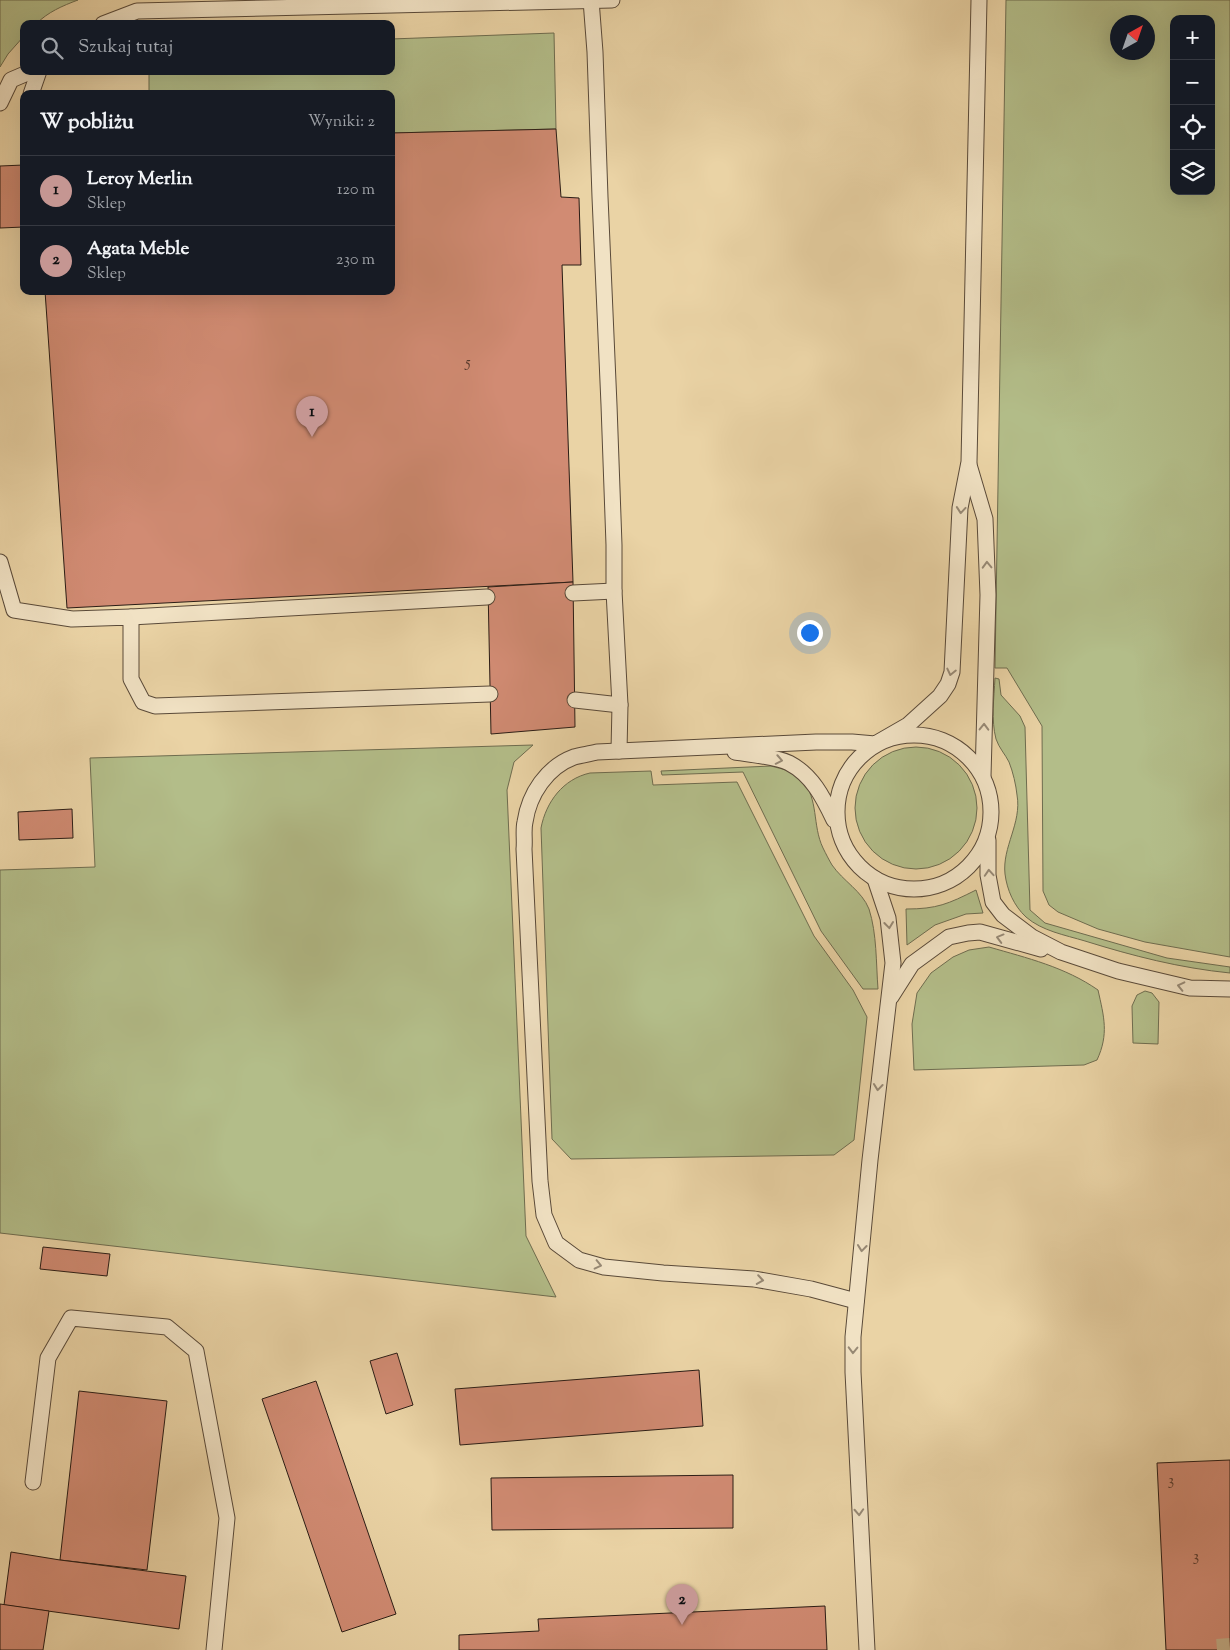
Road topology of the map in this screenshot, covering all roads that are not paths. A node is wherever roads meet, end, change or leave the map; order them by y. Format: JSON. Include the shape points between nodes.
{"nodes":[{"id":1,"x":591,"y":0,"type":"edge"},
{"id":2,"x":612,"y":0,"type":"edge"},
{"id":3,"x":979,"y":0,"type":"edge"},
{"id":4,"x":113,"y":20,"type":"edge"},
{"id":5,"x":23,"y":75,"type":"edge"},
{"id":6,"x":38,"y":75,"type":"edge"},
{"id":7,"x":32,"y":90,"type":"edge"},
{"id":8,"x":0,"y":102,"type":"edge"},
{"id":9,"x":969,"y":462,"type":"junction"},
{"id":10,"x":0,"y":562,"type":"edge"},
{"id":11,"x":614,"y":591,"type":"junction"},
{"id":12,"x":573,"y":593,"type":"dead end"},
{"id":13,"x":488,"y":597,"type":"dead end"},
{"id":14,"x":131,"y":617,"type":"junction"},
{"id":15,"x":490,"y":694,"type":"dead end"},
{"id":16,"x":575,"y":700,"type":"dead end"},
{"id":17,"x":620,"y":705,"type":"junction"},
{"id":18,"x":875,"y":744,"type":"junction"},
{"id":19,"x":714,"y":748,"type":"junction"},
{"id":20,"x":619,"y":751,"type":"junction"},
{"id":21,"x":984,"y":776,"type":"junction"},
{"id":22,"x":838,"y":830,"type":"junction"},
{"id":23,"x":988,"y":836,"type":"junction"},
{"id":24,"x":875,"y":879,"type":"junction"},
{"id":25,"x":1098,"y":964,"type":"junction"},
{"id":26,"x":1230,"y":989,"type":"edge"},
{"id":27,"x":889,"y":1001,"type":"junction"},
{"id":28,"x":856,"y":1301,"type":"junction"},
{"id":29,"x":33,"y":1482,"type":"dead end"},
{"id":30,"x":214,"y":1650,"type":"edge"},
{"id":31,"x":868,"y":1650,"type":"edge"}],
"edges":[{"from":1,"to":2,"type":"lane"},
{"from":1,"to":4,"type":"lane","via":[[137,11]]},
{"from":1,"to":11,"type":"lane","via":[[610,405]]},
{"from":3,"to":9,"type":"lane"},
{"from":5,"to":8,"type":"lane","via":[[11,80]]},
{"from":6,"to":7,"type":"lane"},
{"from":9,"to":18,"type":"lane","one_way":true,"via":[[960,508],[952,672],[940,696],[908,725]]},
{"from":21,"to":9,"type":"lane","one_way":true,"via":[[988,594],[985,519]]},
{"from":10,"to":14,"type":"lane","via":[[14,610],[72,618]]},
{"from":11,"to":12,"type":"lane"},
{"from":11,"to":17,"type":"lane"},
{"from":13,"to":14,"type":"lane"},
{"from":14,"to":15,"type":"lane","via":[[132,679],[143,702],[155,706]]},
{"from":16,"to":17,"type":"lane"},
{"from":17,"to":20,"type":"lane"},
{"from":18,"to":19,"type":"lane","via":[[816,742]]},
{"from":18,"to":21,"type":"lane","via":[[898,735],[924,734],[948,741],[968,756]]},
{"from":18,"to":22,"type":"lane","via":[[855,760],[842,781],[836,805]]},
{"from":19,"to":20,"type":"lane"},
{"from":19,"to":22,"type":"lane","one_way":true,"via":[[788,762],[808,777],[824,798]]},
{"from":20,"to":28,"type":"lane","one_way":true,"via":[[573,758],[551,771],[540,782],[525,822],[540,1181],[544,1215],[556,1243],[579,1260],[604,1267],[754,1279]]},
{"from":21,"to":23,"type":"lane","via":[[992,816]]},
{"from":22,"to":24,"type":"lane","via":[[846,850]]},
{"from":23,"to":24,"type":"lane","via":[[978,856],[962,873],[942,884],[919,889],[904,888]]},
{"from":25,"to":23,"type":"lane","one_way":true,"via":[[1032,938],[1003,915],[993,902],[988,875]]},
{"from":24,"to":27,"type":"lane","one_way":true,"via":[[888,918],[893,963]]},
{"from":26,"to":25,"type":"lane","one_way":true,"via":[[1190,988]]},
{"from":25,"to":27,"type":"lane","one_way":true,"via":[[980,932],[968,933],[949,938],[912,964]]},
{"from":27,"to":28,"type":"lane","one_way":true},
{"from":28,"to":31,"type":"lane","one_way":true,"via":[[853,1372]]},
{"from":29,"to":30,"type":"lane","via":[[48,1358],[70,1318],[166,1326],[196,1351],[227,1518]]}]}
